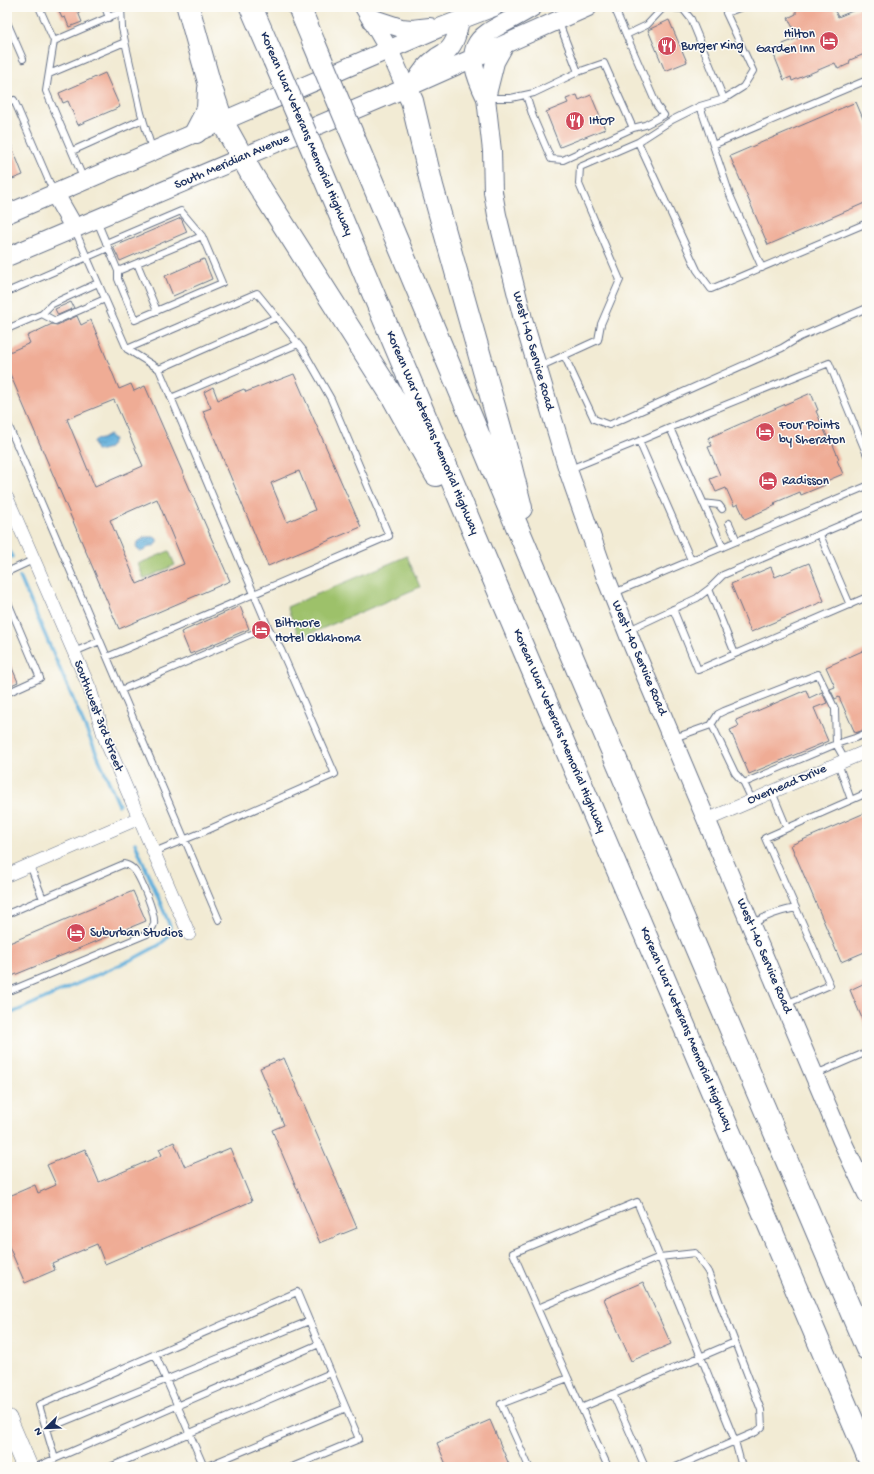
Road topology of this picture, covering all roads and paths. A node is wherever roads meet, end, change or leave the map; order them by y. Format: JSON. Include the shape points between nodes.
{"nodes":[{"id":1,"x":39,"y":7,"type":"edge"},
{"id":2,"x":105,"y":7,"type":"edge"},
{"id":3,"x":188,"y":7,"type":"edge"},
{"id":4,"x":251,"y":7,"type":"edge"},
{"id":5,"x":299,"y":7,"type":"edge"},
{"id":6,"x":494,"y":7,"type":"edge"},
{"id":7,"x":533,"y":7,"type":"edge"},
{"id":8,"x":588,"y":7,"type":"edge"},
{"id":9,"x":614,"y":7,"type":"edge"},
{"id":10,"x":664,"y":7,"type":"edge"},
{"id":11,"x":742,"y":7,"type":"edge"},
{"id":12,"x":121,"y":10,"type":"edge"},
{"id":13,"x":725,"y":10,"type":"edge"},
{"id":14,"x":367,"y":13,"type":"edge"},
{"id":15,"x":460,"y":13,"type":"edge"},
{"id":16,"x":109,"y":18,"type":"junction"},
{"id":17,"x":558,"y":20,"type":"junction"},
{"id":18,"x":7,"y":22,"type":"edge"},
{"id":19,"x":439,"y":28,"type":"junction"},
{"id":20,"x":626,"y":35,"type":"junction"},
{"id":21,"x":54,"y":41,"type":"junction"},
{"id":22,"x":125,"y":42,"type":"junction"},
{"id":23,"x":505,"y":44,"type":"junction"},
{"id":24,"x":389,"y":50,"type":"junction"},
{"id":25,"x":474,"y":58,"type":"junction"},
{"id":26,"x":23,"y":59,"type":"dead end"},
{"id":27,"x":578,"y":72,"type":"junction"},
{"id":28,"x":49,"y":74,"type":"junction"},
{"id":29,"x":867,"y":80,"type":"edge"},
{"id":30,"x":209,"y":82,"type":"junction"},
{"id":31,"x":411,"y":86,"type":"junction"},
{"id":32,"x":526,"y":95,"type":"junction"},
{"id":33,"x":486,"y":98,"type":"junction"},
{"id":34,"x":724,"y":99,"type":"junction"},
{"id":35,"x":7,"y":104,"type":"edge"},
{"id":36,"x":700,"y":106,"type":"junction"},
{"id":37,"x":664,"y":115,"type":"junction"},
{"id":38,"x":143,"y":119,"type":"junction"},
{"id":39,"x":672,"y":120,"type":"junction"},
{"id":40,"x":222,"y":121,"type":"junction"},
{"id":41,"x":633,"y":128,"type":"junction"},
{"id":42,"x":196,"y":132,"type":"junction"},
{"id":43,"x":638,"y":142,"type":"junction"},
{"id":44,"x":713,"y":145,"type":"junction"},
{"id":45,"x":72,"y":151,"type":"junction"},
{"id":46,"x":153,"y":151,"type":"junction"},
{"id":47,"x":242,"y":158,"type":"junction"},
{"id":48,"x":84,"y":181,"type":"junction"},
{"id":49,"x":54,"y":194,"type":"junction"},
{"id":50,"x":7,"y":214,"type":"edge"},
{"id":51,"x":97,"y":219,"type":"junction"},
{"id":52,"x":867,"y":223,"type":"edge"},
{"id":53,"x":75,"y":229,"type":"junction"},
{"id":54,"x":202,"y":236,"type":"junction"},
{"id":55,"x":107,"y":245,"type":"junction"},
{"id":56,"x":7,"y":257,"type":"edge"},
{"id":57,"x":87,"y":257,"type":"junction"},
{"id":58,"x":137,"y":263,"type":"junction"},
{"id":59,"x":762,"y":268,"type":"junction"},
{"id":60,"x":118,"y":271,"type":"junction"},
{"id":61,"x":98,"y":283,"type":"junction"},
{"id":62,"x":7,"y":292,"type":"edge"},
{"id":63,"x":105,"y":299,"type":"junction"},
{"id":64,"x":867,"y":308,"type":"edge"},
{"id":65,"x":157,"y":311,"type":"junction"},
{"id":66,"x":42,"y":314,"type":"junction"},
{"id":67,"x":277,"y":317,"type":"junction"},
{"id":68,"x":7,"y":329,"type":"edge"},
{"id":69,"x":298,"y":344,"type":"junction"},
{"id":70,"x":127,"y":349,"type":"junction"},
{"id":71,"x":564,"y":355,"type":"junction"},
{"id":72,"x":537,"y":367,"type":"junction"},
{"id":73,"x":159,"y":369,"type":"junction"},
{"id":74,"x":171,"y":398,"type":"junction"},
{"id":75,"x":7,"y":422,"type":"edge"},
{"id":76,"x":670,"y":428,"type":"junction"},
{"id":77,"x":639,"y":441,"type":"junction"},
{"id":78,"x":867,"y":455,"type":"edge"},
{"id":79,"x":568,"y":470,"type":"junction"},
{"id":80,"x":867,"y":486,"type":"edge"},
{"id":81,"x":7,"y":498,"type":"edge"},
{"id":82,"x":703,"y":503,"type":"junction"},
{"id":83,"x":722,"y":509,"type":"dead end"},
{"id":84,"x":867,"y":514,"type":"edge"},
{"id":85,"x":729,"y":523,"type":"dead end"},
{"id":86,"x":820,"y":535,"type":"junction"},
{"id":87,"x":736,"y":541,"type":"junction"},
{"id":88,"x":723,"y":547,"type":"junction"},
{"id":89,"x":33,"y":560,"type":"junction"},
{"id":90,"x":691,"y":560,"type":"junction"},
{"id":91,"x":7,"y":572,"type":"edge"},
{"id":92,"x":492,"y":575,"type":"junction"},
{"id":93,"x":539,"y":579,"type":"junction"},
{"id":94,"x":709,"y":589,"type":"junction"},
{"id":95,"x":254,"y":593,"type":"junction"},
{"id":96,"x":612,"y":594,"type":"junction"},
{"id":97,"x":867,"y":598,"type":"edge"},
{"id":98,"x":7,"y":600,"type":"edge"},
{"id":99,"x":850,"y":605,"type":"junction"},
{"id":100,"x":673,"y":609,"type":"junction"},
{"id":101,"x":268,"y":627,"type":"junction"},
{"id":102,"x":627,"y":631,"type":"junction"},
{"id":103,"x":100,"y":641,"type":"junction"},
{"id":104,"x":74,"y":652,"type":"junction"},
{"id":105,"x":735,"y":654,"type":"junction"},
{"id":106,"x":107,"y":657,"type":"junction"},
{"id":107,"x":121,"y":690,"type":"junction"},
{"id":108,"x":7,"y":693,"type":"edge"},
{"id":109,"x":711,"y":725,"type":"junction"},
{"id":110,"x":867,"y":733,"type":"edge"},
{"id":111,"x":672,"y":738,"type":"junction"},
{"id":112,"x":836,"y":744,"type":"junction"},
{"id":113,"x":867,"y":751,"type":"edge"},
{"id":114,"x":841,"y":762,"type":"junction"},
{"id":115,"x":744,"y":783,"type":"junction"},
{"id":116,"x":772,"y":792,"type":"junction"},
{"id":117,"x":867,"y":793,"type":"edge"},
{"id":118,"x":752,"y":800,"type":"junction"},
{"id":119,"x":851,"y":800,"type":"junction"},
{"id":120,"x":139,"y":818,"type":"junction"},
{"id":121,"x":707,"y":820,"type":"junction"},
{"id":122,"x":787,"y":828,"type":"junction"},
{"id":123,"x":185,"y":839,"type":"junction"},
{"id":124,"x":154,"y":852,"type":"junction"},
{"id":125,"x":30,"y":865,"type":"junction"},
{"id":126,"x":7,"y":875,"type":"edge"},
{"id":127,"x":43,"y":899,"type":"junction"},
{"id":128,"x":796,"y":908,"type":"junction"},
{"id":129,"x":7,"y":914,"type":"edge"},
{"id":130,"x":219,"y":920,"type":"dead end"},
{"id":131,"x":756,"y":922,"type":"junction"},
{"id":132,"x":189,"y":934,"type":"dead end"},
{"id":133,"x":7,"y":988,"type":"edge"},
{"id":134,"x":785,"y":1004,"type":"junction"},
{"id":135,"x":867,"y":1052,"type":"edge"},
{"id":136,"x":815,"y":1075,"type":"junction"},
{"id":137,"x":867,"y":1194,"type":"edge"},
{"id":138,"x":660,"y":1257,"type":"junction"},
{"id":139,"x":538,"y":1308,"type":"junction"},
{"id":140,"x":309,"y":1321,"type":"junction"},
{"id":141,"x":735,"y":1342,"type":"junction"},
{"id":142,"x":319,"y":1344,"type":"junction"},
{"id":143,"x":867,"y":1349,"type":"edge"},
{"id":144,"x":155,"y":1354,"type":"junction"},
{"id":145,"x":701,"y":1357,"type":"junction"},
{"id":146,"x":331,"y":1373,"type":"junction"},
{"id":147,"x":568,"y":1378,"type":"junction"},
{"id":148,"x":165,"y":1380,"type":"junction"},
{"id":149,"x":613,"y":1394,"type":"junction"},
{"id":150,"x":177,"y":1406,"type":"junction"},
{"id":151,"x":346,"y":1408,"type":"junction"},
{"id":152,"x":582,"y":1408,"type":"junction"},
{"id":153,"x":7,"y":1420,"type":"edge"},
{"id":154,"x":46,"y":1429,"type":"junction"},
{"id":155,"x":189,"y":1434,"type":"junction"},
{"id":156,"x":735,"y":1441,"type":"junction"},
{"id":157,"x":867,"y":1455,"type":"edge"},
{"id":158,"x":55,"y":1459,"type":"junction"},
{"id":159,"x":27,"y":1467,"type":"edge"},
{"id":160,"x":36,"y":1467,"type":"edge"},
{"id":161,"x":110,"y":1467,"type":"edge"},
{"id":162,"x":204,"y":1467,"type":"edge"},
{"id":163,"x":292,"y":1467,"type":"edge"},
{"id":164,"x":529,"y":1467,"type":"edge"},
{"id":165,"x":608,"y":1467,"type":"edge"},
{"id":166,"x":645,"y":1467,"type":"edge"},
{"id":167,"x":676,"y":1467,"type":"edge"},
{"id":168,"x":742,"y":1467,"type":"edge"}],
"edges":[{"from":1,"to":21,"type":"lane"},
{"from":2,"to":16,"type":"lane"},
{"from":3,"to":30,"type":"highway"},
{"from":4,"to":92,"type":"highway","name":"Korean War Veterans Memorial Highway","bridge":true},
{"from":5,"to":93,"type":"highway","bridge":true},
{"from":6,"to":15,"type":"main road"},
{"from":7,"to":25,"type":"main road","via":[[483,36],[475,46]]},
{"from":8,"to":17,"type":"main road","name":"South Meridian Avenue"},
{"from":9,"to":20,"type":"lane"},
{"from":10,"to":20,"type":"lane","via":[[647,25]]},
{"from":10,"to":34,"type":"lane","via":[[683,9],[691,19]]},
{"from":11,"to":13,"type":"lane"},
{"from":12,"to":16,"type":"lane"},
{"from":12,"to":22,"type":"lane"},
{"from":13,"to":34,"type":"lane","via":[[753,71],[743,87]]},
{"from":14,"to":19,"type":"main road","via":[[406,29],[427,26]]},
{"from":14,"to":24,"type":"main road"},
{"from":15,"to":19,"type":"main road"},
{"from":15,"to":31,"type":"main road","via":[[454,41],[448,50],[427,66]]},
{"from":16,"to":21,"type":"lane"},
{"from":17,"to":23,"type":"main road","name":"South Meridian Avenue"},
{"from":17,"to":27,"type":"lane"},
{"from":18,"to":26,"type":"lane"},
{"from":19,"to":24,"type":"main road"},
{"from":20,"to":37,"type":"lane","via":[[657,106]]},
{"from":21,"to":28,"type":"lane"},
{"from":22,"to":28,"type":"lane"},
{"from":22,"to":38,"type":"lane"},
{"from":23,"to":25,"type":"main road","name":"South Meridian Avenue"},
{"from":23,"to":33,"type":"main road","name":"West I-40 Service Road","via":[[495,62]]},
{"from":24,"to":31,"type":"main road"},
{"from":24,"to":40,"type":"main road"},
{"from":25,"to":31,"type":"main road","name":"South Meridian Avenue"},
{"from":25,"to":33,"type":"main road","name":"West I-40 Service Road","via":[[475,71]]},
{"from":27,"to":32,"type":"lane"},
{"from":27,"to":41,"type":"lane","via":[[604,63]]},
{"from":28,"to":45,"type":"lane","via":[[46,91]]},
{"from":29,"to":44,"type":"lane"},
{"from":30,"to":40,"type":"highway"},
{"from":30,"to":42,"type":"highway","via":[[208,110]]},
{"from":31,"to":47,"type":"main road","name":"South Meridian Avenue"},
{"from":31,"to":93,"type":"highway","via":[[412,101],[432,186],[508,456]]},
{"from":32,"to":33,"type":"lane"},
{"from":32,"to":41,"type":"lane","via":[[532,117],[551,159],[563,160]]},
{"from":33,"to":72,"type":"main road","name":"West I-40 Service Road","via":[[497,215]]},
{"from":34,"to":36,"type":"lane"},
{"from":35,"to":49,"type":"lane","via":[[14,100]]},
{"from":36,"to":39,"type":"lane"},
{"from":36,"to":44,"type":"lane"},
{"from":37,"to":39,"type":"lane"},
{"from":37,"to":41,"type":"lane"},
{"from":38,"to":45,"type":"lane"},
{"from":38,"to":46,"type":"lane"},
{"from":39,"to":43,"type":"lane"},
{"from":40,"to":42,"type":"main road"},
{"from":40,"to":47,"type":"highway"},
{"from":42,"to":46,"type":"main road"},
{"from":43,"to":59,"type":"lane","via":[[697,270],[711,289]]},
{"from":43,"to":71,"type":"lane","via":[[580,166],[579,184],[620,280],[601,324],[598,340]]},
{"from":44,"to":59,"type":"lane","via":[[730,195]]},
{"from":45,"to":48,"type":"lane"},
{"from":46,"to":48,"type":"main road"},
{"from":47,"to":51,"type":"main road","name":"South Meridian Avenue"},
{"from":47,"to":92,"type":"highway","via":[[391,394]]},
{"from":48,"to":49,"type":"main road"},
{"from":49,"to":50,"type":"main road"},
{"from":49,"to":53,"type":"main road"},
{"from":51,"to":53,"type":"main road","name":"South Meridian Avenue"},
{"from":51,"to":55,"type":"lane"},
{"from":52,"to":59,"type":"lane"},
{"from":53,"to":56,"type":"main road","name":"South Meridian Avenue"},
{"from":53,"to":57,"type":"lane"},
{"from":54,"to":55,"type":"lane","via":[[181,211]]},
{"from":54,"to":58,"type":"lane"},
{"from":54,"to":65,"type":"lane","via":[[222,282]]},
{"from":55,"to":57,"type":"lane"},
{"from":55,"to":60,"type":"lane"},
{"from":57,"to":61,"type":"lane"},
{"from":57,"to":62,"type":"lane"},
{"from":58,"to":60,"type":"lane"},
{"from":58,"to":65,"type":"lane"},
{"from":60,"to":65,"type":"lane","via":[[118,279],[135,320]]},
{"from":61,"to":63,"type":"lane"},
{"from":61,"to":66,"type":"lane","via":[[52,304]]},
{"from":63,"to":66,"type":"lane","via":[[55,321]]},
{"from":63,"to":70,"type":"lane"},
{"from":64,"to":71,"type":"lane","via":[[609,425],[594,419]]},
{"from":66,"to":68,"type":"lane"},
{"from":67,"to":69,"type":"lane"},
{"from":67,"to":70,"type":"lane","via":[[257,292]]},
{"from":67,"to":73,"type":"lane"},
{"from":69,"to":74,"type":"lane"},
{"from":69,"to":95,"type":"lane","via":[[331,399],[389,536]]},
{"from":70,"to":73,"type":"lane"},
{"from":71,"to":72,"type":"lane"},
{"from":72,"to":79,"type":"main road","name":"West I-40 Service Road"},
{"from":73,"to":74,"type":"lane"},
{"from":74,"to":95,"type":"lane"},
{"from":75,"to":103,"type":"lane"},
{"from":76,"to":77,"type":"lane"},
{"from":76,"to":78,"type":"lane","via":[[828,364]]},
{"from":76,"to":82,"type":"lane"},
{"from":77,"to":79,"type":"lane"},
{"from":77,"to":90,"type":"lane"},
{"from":79,"to":96,"type":"main road","name":"West I-40 Service Road"},
{"from":80,"to":87,"type":"lane"},
{"from":81,"to":89,"type":"street","name":"Southwest 3rd Street"},
{"from":82,"to":83,"type":"lane","via":[[719,504]]},
{"from":82,"to":88,"type":"lane"},
{"from":84,"to":86,"type":"lane"},
{"from":85,"to":87,"type":"lane"},
{"from":86,"to":94,"type":"lane","via":[[723,575]]},
{"from":86,"to":99,"type":"lane"},
{"from":87,"to":88,"type":"lane"},
{"from":88,"to":90,"type":"lane"},
{"from":89,"to":91,"type":"lane"},
{"from":89,"to":104,"type":"street","name":"Southwest 3rd Street"},
{"from":90,"to":96,"type":"lane"},
{"from":92,"to":157,"type":"highway","name":"Korean War Veterans Memorial Highway"},
{"from":93,"to":143,"type":"highway"},
{"from":94,"to":100,"type":"lane","via":[[697,598]]},
{"from":94,"to":105,"type":"lane"},
{"from":95,"to":101,"type":"lane"},
{"from":95,"to":106,"type":"lane"},
{"from":96,"to":102,"type":"main road","name":"West I-40 Service Road"},
{"from":97,"to":99,"type":"lane"},
{"from":98,"to":108,"type":"lane","via":[[40,678]]},
{"from":99,"to":105,"type":"lane"},
{"from":100,"to":102,"type":"lane"},
{"from":100,"to":105,"type":"lane","via":[[698,670]]},
{"from":101,"to":107,"type":"lane"},
{"from":101,"to":123,"type":"lane","via":[[281,650],[335,774]]},
{"from":102,"to":111,"type":"main road","name":"West I-40 Service Road"},
{"from":103,"to":104,"type":"lane"},
{"from":103,"to":106,"type":"lane"},
{"from":104,"to":120,"type":"street","name":"Southwest 3rd Street","via":[[90,689],[105,739]]},
{"from":106,"to":107,"type":"lane"},
{"from":107,"to":123,"type":"lane"},
{"from":109,"to":111,"type":"lane"},
{"from":109,"to":112,"type":"lane","via":[[718,714],[724,711],[818,674],[834,709]]},
{"from":109,"to":115,"type":"lane","via":[[735,774]]},
{"from":110,"to":112,"type":"lane"},
{"from":111,"to":121,"type":"main road","name":"West I-40 Service Road"},
{"from":112,"to":114,"type":"lane"},
{"from":112,"to":115,"type":"lane"},
{"from":113,"to":114,"type":"street","name":"Overhead Drive"},
{"from":114,"to":116,"type":"street","name":"Overhead Drive"},
{"from":114,"to":119,"type":"lane"},
{"from":115,"to":118,"type":"lane"},
{"from":116,"to":118,"type":"street","name":"Overhead Drive"},
{"from":116,"to":122,"type":"lane"},
{"from":117,"to":119,"type":"lane"},
{"from":118,"to":121,"type":"street","name":"Overhead Drive"},
{"from":119,"to":122,"type":"lane"},
{"from":120,"to":124,"type":"street","name":"Southwest 3rd Street"},
{"from":120,"to":125,"type":"street"},
{"from":121,"to":131,"type":"main road","name":"West I-40 Service Road"},
{"from":122,"to":128,"type":"lane","via":[[765,838]]},
{"from":123,"to":124,"type":"lane"},
{"from":123,"to":130,"type":"lane"},
{"from":124,"to":132,"type":"street","name":"Southwest 3rd Street"},
{"from":125,"to":126,"type":"street"},
{"from":125,"to":127,"type":"lane"},
{"from":127,"to":129,"type":"lane"},
{"from":127,"to":133,"type":"lane","via":[[124,864],[138,875],[154,915],[153,927],[147,934],[12,990]]},
{"from":128,"to":131,"type":"lane","via":[[778,911]]},
{"from":128,"to":134,"type":"lane","via":[[830,985]]},
{"from":131,"to":134,"type":"main road","name":"West I-40 Service Road"},
{"from":134,"to":136,"type":"main road","name":"West I-40 Service Road"},
{"from":135,"to":136,"type":"lane"},
{"from":136,"to":137,"type":"main road","name":"West I-40 Service Road"},
{"from":138,"to":139,"type":"lane"},
{"from":138,"to":139,"type":"lane","via":[[637,1202],[513,1253]]},
{"from":138,"to":141,"type":"lane","via":[[695,1253],[708,1272]]},
{"from":138,"to":145,"type":"lane"},
{"from":139,"to":147,"type":"lane"},
{"from":140,"to":142,"type":"lane"},
{"from":140,"to":144,"type":"lane","via":[[297,1292]]},
{"from":140,"to":148,"type":"lane"},
{"from":141,"to":145,"type":"lane"},
{"from":141,"to":156,"type":"lane","via":[[761,1410],[762,1427]]},
{"from":142,"to":146,"type":"lane"},
{"from":142,"to":150,"type":"lane"},
{"from":144,"to":148,"type":"lane"},
{"from":144,"to":154,"type":"lane","via":[[39,1405]]},
{"from":145,"to":149,"type":"lane"},
{"from":145,"to":156,"type":"lane"},
{"from":146,"to":151,"type":"lane"},
{"from":146,"to":155,"type":"lane"},
{"from":147,"to":152,"type":"lane"},
{"from":147,"to":164,"type":"lane","via":[[501,1404]]},
{"from":148,"to":150,"type":"lane"},
{"from":148,"to":154,"type":"lane"},
{"from":149,"to":152,"type":"lane"},
{"from":149,"to":166,"type":"lane"},
{"from":150,"to":155,"type":"lane"},
{"from":150,"to":158,"type":"lane"},
{"from":151,"to":162,"type":"lane"},
{"from":151,"to":163,"type":"lane","via":[[359,1439]]},
{"from":152,"to":165,"type":"lane"},
{"from":153,"to":159,"type":"main road"},
{"from":154,"to":158,"type":"lane"},
{"from":155,"to":161,"type":"lane"},
{"from":155,"to":162,"type":"lane"},
{"from":156,"to":167,"type":"lane"},
{"from":156,"to":168,"type":"lane"},
{"from":158,"to":160,"type":"lane"}]}
